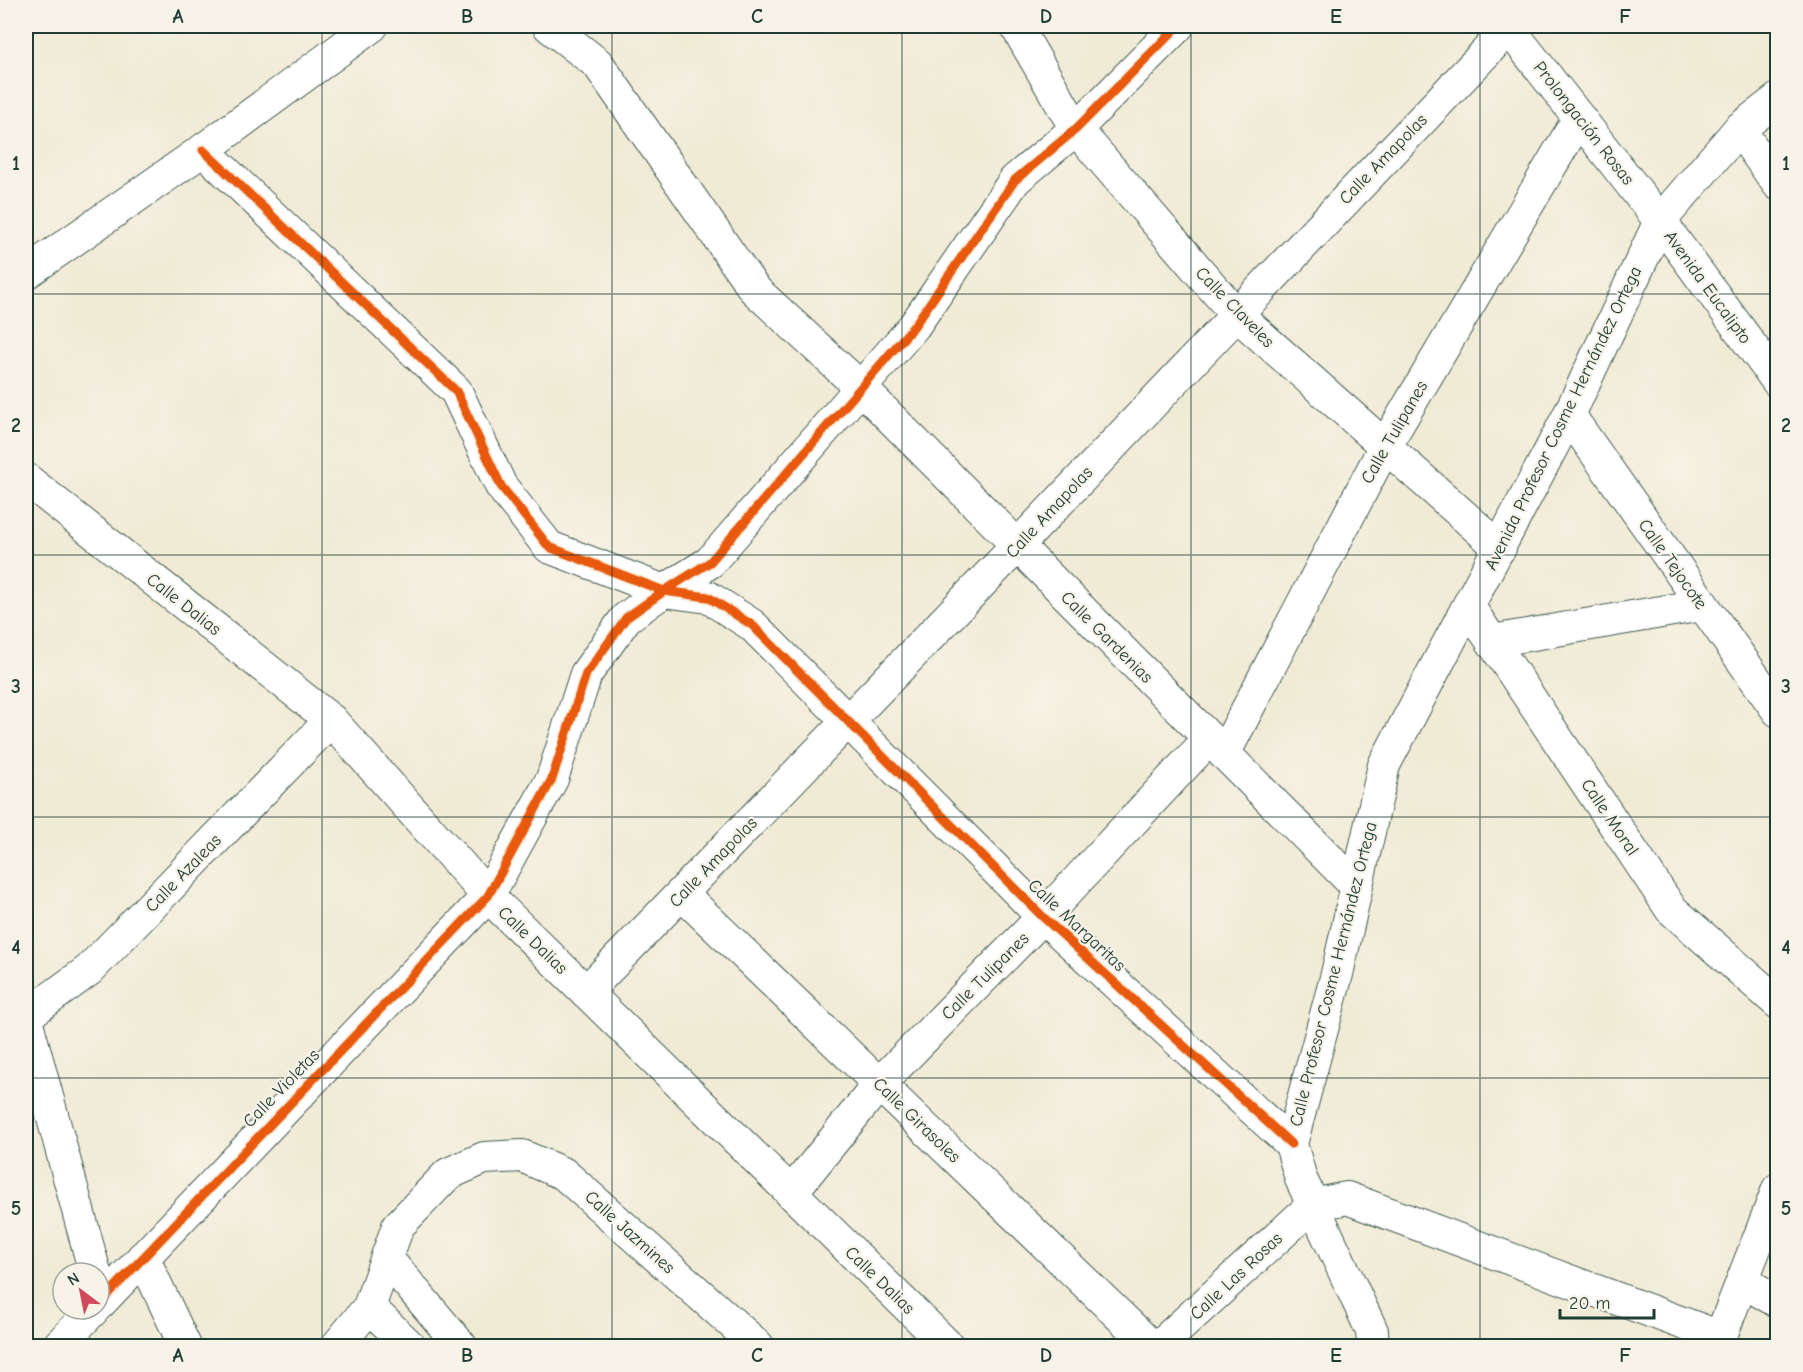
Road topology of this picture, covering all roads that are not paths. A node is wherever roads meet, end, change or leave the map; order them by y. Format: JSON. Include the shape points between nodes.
{"nodes":[{"id":1,"x":372,"y":26,"type":"edge"},
{"id":2,"x":549,"y":26,"type":"edge"},
{"id":3,"x":1016,"y":26,"type":"edge"},
{"id":4,"x":1178,"y":26,"type":"edge"},
{"id":5,"x":1508,"y":27,"type":"edge"},
{"id":6,"x":1778,"y":99,"type":"edge"},
{"id":7,"x":1579,"y":118,"type":"junction"},
{"id":8,"x":1076,"y":129,"type":"junction"},
{"id":9,"x":1739,"y":129,"type":"junction"},
{"id":10,"x":203,"y":150,"type":"junction"},
{"id":11,"x":1778,"y":184,"type":"edge"},
{"id":12,"x":1660,"y":220,"type":"junction"},
{"id":13,"x":26,"y":273,"type":"edge"},
{"id":14,"x":1235,"y":313,"type":"junction"},
{"id":15,"x":1778,"y":382,"type":"edge"},
{"id":16,"x":860,"y":387,"type":"junction"},
{"id":17,"x":1569,"y":415,"type":"junction"},
{"id":18,"x":1384,"y":446,"type":"junction"},
{"id":19,"x":26,"y":479,"type":"edge"},
{"id":20,"x":1017,"y":546,"type":"junction"},
{"id":21,"x":1500,"y":548,"type":"junction"},
{"id":22,"x":664,"y":591,"type":"junction"},
{"id":23,"x":1702,"y":605,"type":"junction"},
{"id":24,"x":1469,"y":607,"type":"junction"},
{"id":25,"x":1492,"y":640,"type":"junction"},
{"id":26,"x":1778,"y":711,"type":"edge"},
{"id":27,"x":331,"y":720,"type":"junction"},
{"id":28,"x":849,"y":721,"type":"junction"},
{"id":29,"x":1217,"y":747,"type":"junction"},
{"id":30,"x":1384,"y":765,"type":"joint"},
{"id":31,"x":1356,"y":886,"type":"junction"},
{"id":32,"x":682,"y":894,"type":"junction"},
{"id":33,"x":488,"y":896,"type":"junction"},
{"id":34,"x":1043,"y":917,"type":"junction"},
{"id":35,"x":586,"y":992,"type":"junction"},
{"id":36,"x":1778,"y":1003,"type":"edge"},
{"id":37,"x":26,"y":1017,"type":"edge"},
{"id":38,"x":879,"y":1084,"type":"junction"},
{"id":39,"x":1291,"y":1143,"type":"junction"},
{"id":40,"x":1778,"y":1189,"type":"edge"},
{"id":41,"x":791,"y":1193,"type":"junction"},
{"id":42,"x":1313,"y":1205,"type":"junction"},
{"id":43,"x":143,"y":1257,"type":"junction"},
{"id":44,"x":388,"y":1260,"type":"junction"},
{"id":45,"x":89,"y":1261,"type":"edge"},
{"id":46,"x":1744,"y":1282,"type":"junction"},
{"id":47,"x":111,"y":1284,"type":"edge"},
{"id":48,"x":1778,"y":1302,"type":"edge"},
{"id":49,"x":369,"y":1308,"type":"junction"},
{"id":50,"x":78,"y":1321,"type":"edge"},
{"id":51,"x":1719,"y":1342,"type":"edge"},
{"id":52,"x":58,"y":1347,"type":"edge"},
{"id":53,"x":185,"y":1347,"type":"edge"},
{"id":54,"x":337,"y":1347,"type":"edge"},
{"id":55,"x":410,"y":1347,"type":"edge"},
{"id":56,"x":461,"y":1347,"type":"edge"},
{"id":57,"x":759,"y":1347,"type":"edge"},
{"id":58,"x":948,"y":1347,"type":"edge"},
{"id":59,"x":1151,"y":1347,"type":"edge"},
{"id":60,"x":1159,"y":1347,"type":"edge"},
{"id":61,"x":1373,"y":1347,"type":"edge"}],
"edges":[{"from":1,"to":10,"type":"street"},
{"from":2,"to":16,"type":"street","name":"Calle Gardenias","via":[[598,64],[754,289]]},
{"from":3,"to":8,"type":"street","name":"Calle Claveles"},
{"from":4,"to":8,"type":"street","name":"Calle Violetas"},
{"from":5,"to":7,"type":"street","name":"Prolongación Rosas"},
{"from":5,"to":14,"type":"street","name":"Calle Amapolas"},
{"from":6,"to":9,"type":"street","name":"Avenida Profesor Cosme Hernández Ortega"},
{"from":7,"to":12,"type":"street","name":"Prolongación Rosas"},
{"from":7,"to":18,"type":"street","name":"Calle Tulipanes"},
{"from":8,"to":14,"type":"street","name":"Calle Claveles"},
{"from":8,"to":16,"type":"street","name":"Calle Violetas","via":[[1015,180],[914,326]]},
{"from":9,"to":11,"type":"street"},
{"from":9,"to":12,"type":"street","name":"Avenida Profesor Cosme Hernández Ortega"},
{"from":10,"to":13,"type":"street"},
{"from":10,"to":22,"type":"street","name":"Calle Margaritas","via":[[456,391],[501,486],[549,547]]},
{"from":12,"to":15,"type":"street","name":"Avenida Eucalipto"},
{"from":12,"to":17,"type":"street","name":"Avenida Profesor Cosme Hernández Ortega"},
{"from":14,"to":18,"type":"street","name":"Calle Claveles"},
{"from":14,"to":20,"type":"street","name":"Calle Amapolas"},
{"from":16,"to":20,"type":"street","name":"Calle Gardenias"},
{"from":16,"to":22,"type":"street","name":"Calle Violetas","via":[[710,562]]},
{"from":17,"to":21,"type":"street","name":"Avenida Profesor Cosme Hernández Ortega"},
{"from":17,"to":23,"type":"street","name":"Calle Tejocote"},
{"from":18,"to":21,"type":"street","name":"Calle Claveles"},
{"from":18,"to":29,"type":"street","name":"Calle Tulipanes"},
{"from":19,"to":27,"type":"street","name":"Calle Dalias"},
{"from":20,"to":28,"type":"street","name":"Calle Amapolas"},
{"from":20,"to":29,"type":"street","name":"Calle Gardenias"},
{"from":21,"to":24,"type":"street","name":"Avenida Profesor Cosme Hernández Ortega"},
{"from":22,"to":28,"type":"street","name":"Calle Margaritas","via":[[708,597],[752,625]]},
{"from":22,"to":33,"type":"street","name":"Calle Violetas","via":[[626,618],[586,674],[552,779]]},
{"from":23,"to":25,"type":"street"},
{"from":23,"to":26,"type":"street","name":"Calle Tejocote"},
{"from":24,"to":25,"type":"street","name":"Calle Moral"},
{"from":24,"to":30,"type":"street","name":"Avenida Profesor Cosme Hernández Ortega"},
{"from":25,"to":36,"type":"street","name":"Calle Moral","via":[[1671,909]]},
{"from":27,"to":33,"type":"street","name":"Calle Dalias"},
{"from":27,"to":37,"type":"street","name":"Calle Azaleas","via":[[89,970]]},
{"from":28,"to":32,"type":"street","name":"Calle Amapolas"},
{"from":28,"to":34,"type":"street","name":"Calle Margaritas"},
{"from":29,"to":31,"type":"street","name":"Calle Gardenias"},
{"from":29,"to":34,"type":"street","name":"Calle Tulipanes"},
{"from":30,"to":31,"type":"street","name":"Calle Profesor Cosme Hernández Ortega"},
{"from":31,"to":39,"type":"street","name":"Calle Profesor Cosme Hernández Ortega"},
{"from":32,"to":35,"type":"street","name":"Calle Amapolas"},
{"from":32,"to":38,"type":"street","name":"Calle Girasoles"},
{"from":33,"to":35,"type":"street","name":"Calle Dalias"},
{"from":33,"to":43,"type":"street","name":"Calle Violetas"},
{"from":34,"to":38,"type":"street","name":"Calle Tulipanes"},
{"from":34,"to":39,"type":"street","name":"Calle Margaritas"},
{"from":35,"to":41,"type":"street","name":"Calle Dalias"},
{"from":37,"to":45,"type":"street","name":"Calle Azaleas"},
{"from":38,"to":41,"type":"street","name":"Calle Tulipanes"},
{"from":38,"to":59,"type":"street","name":"Calle Girasoles"},
{"from":39,"to":42,"type":"street","name":"Calle Profesor Cosme Hernández Ortega"},
{"from":40,"to":46,"type":"street"},
{"from":41,"to":58,"type":"street","name":"Calle Dalias"},
{"from":42,"to":51,"type":"street","via":[[1347,1198]]},
{"from":42,"to":60,"type":"street","name":"Calle Las Rosas"},
{"from":42,"to":61,"type":"street","name":"Calle Profesor Cosme Hernández Ortega","via":[[1372,1331]]},
{"from":43,"to":47,"type":"street","name":"Calle Violetas"},
{"from":43,"to":53,"type":"street"},
{"from":44,"to":49,"type":"street"},
{"from":44,"to":56,"type":"street"},
{"from":44,"to":57,"type":"street","name":"Calle Jazmines","via":[[398,1226],[448,1174],[484,1158],[522,1156],[564,1174]]},
{"from":46,"to":48,"type":"street"},
{"from":46,"to":51,"type":"street"},
{"from":49,"to":54,"type":"street"},
{"from":49,"to":55,"type":"street"},
{"from":50,"to":52,"type":"street","name":"Calle Violetas"}]}
